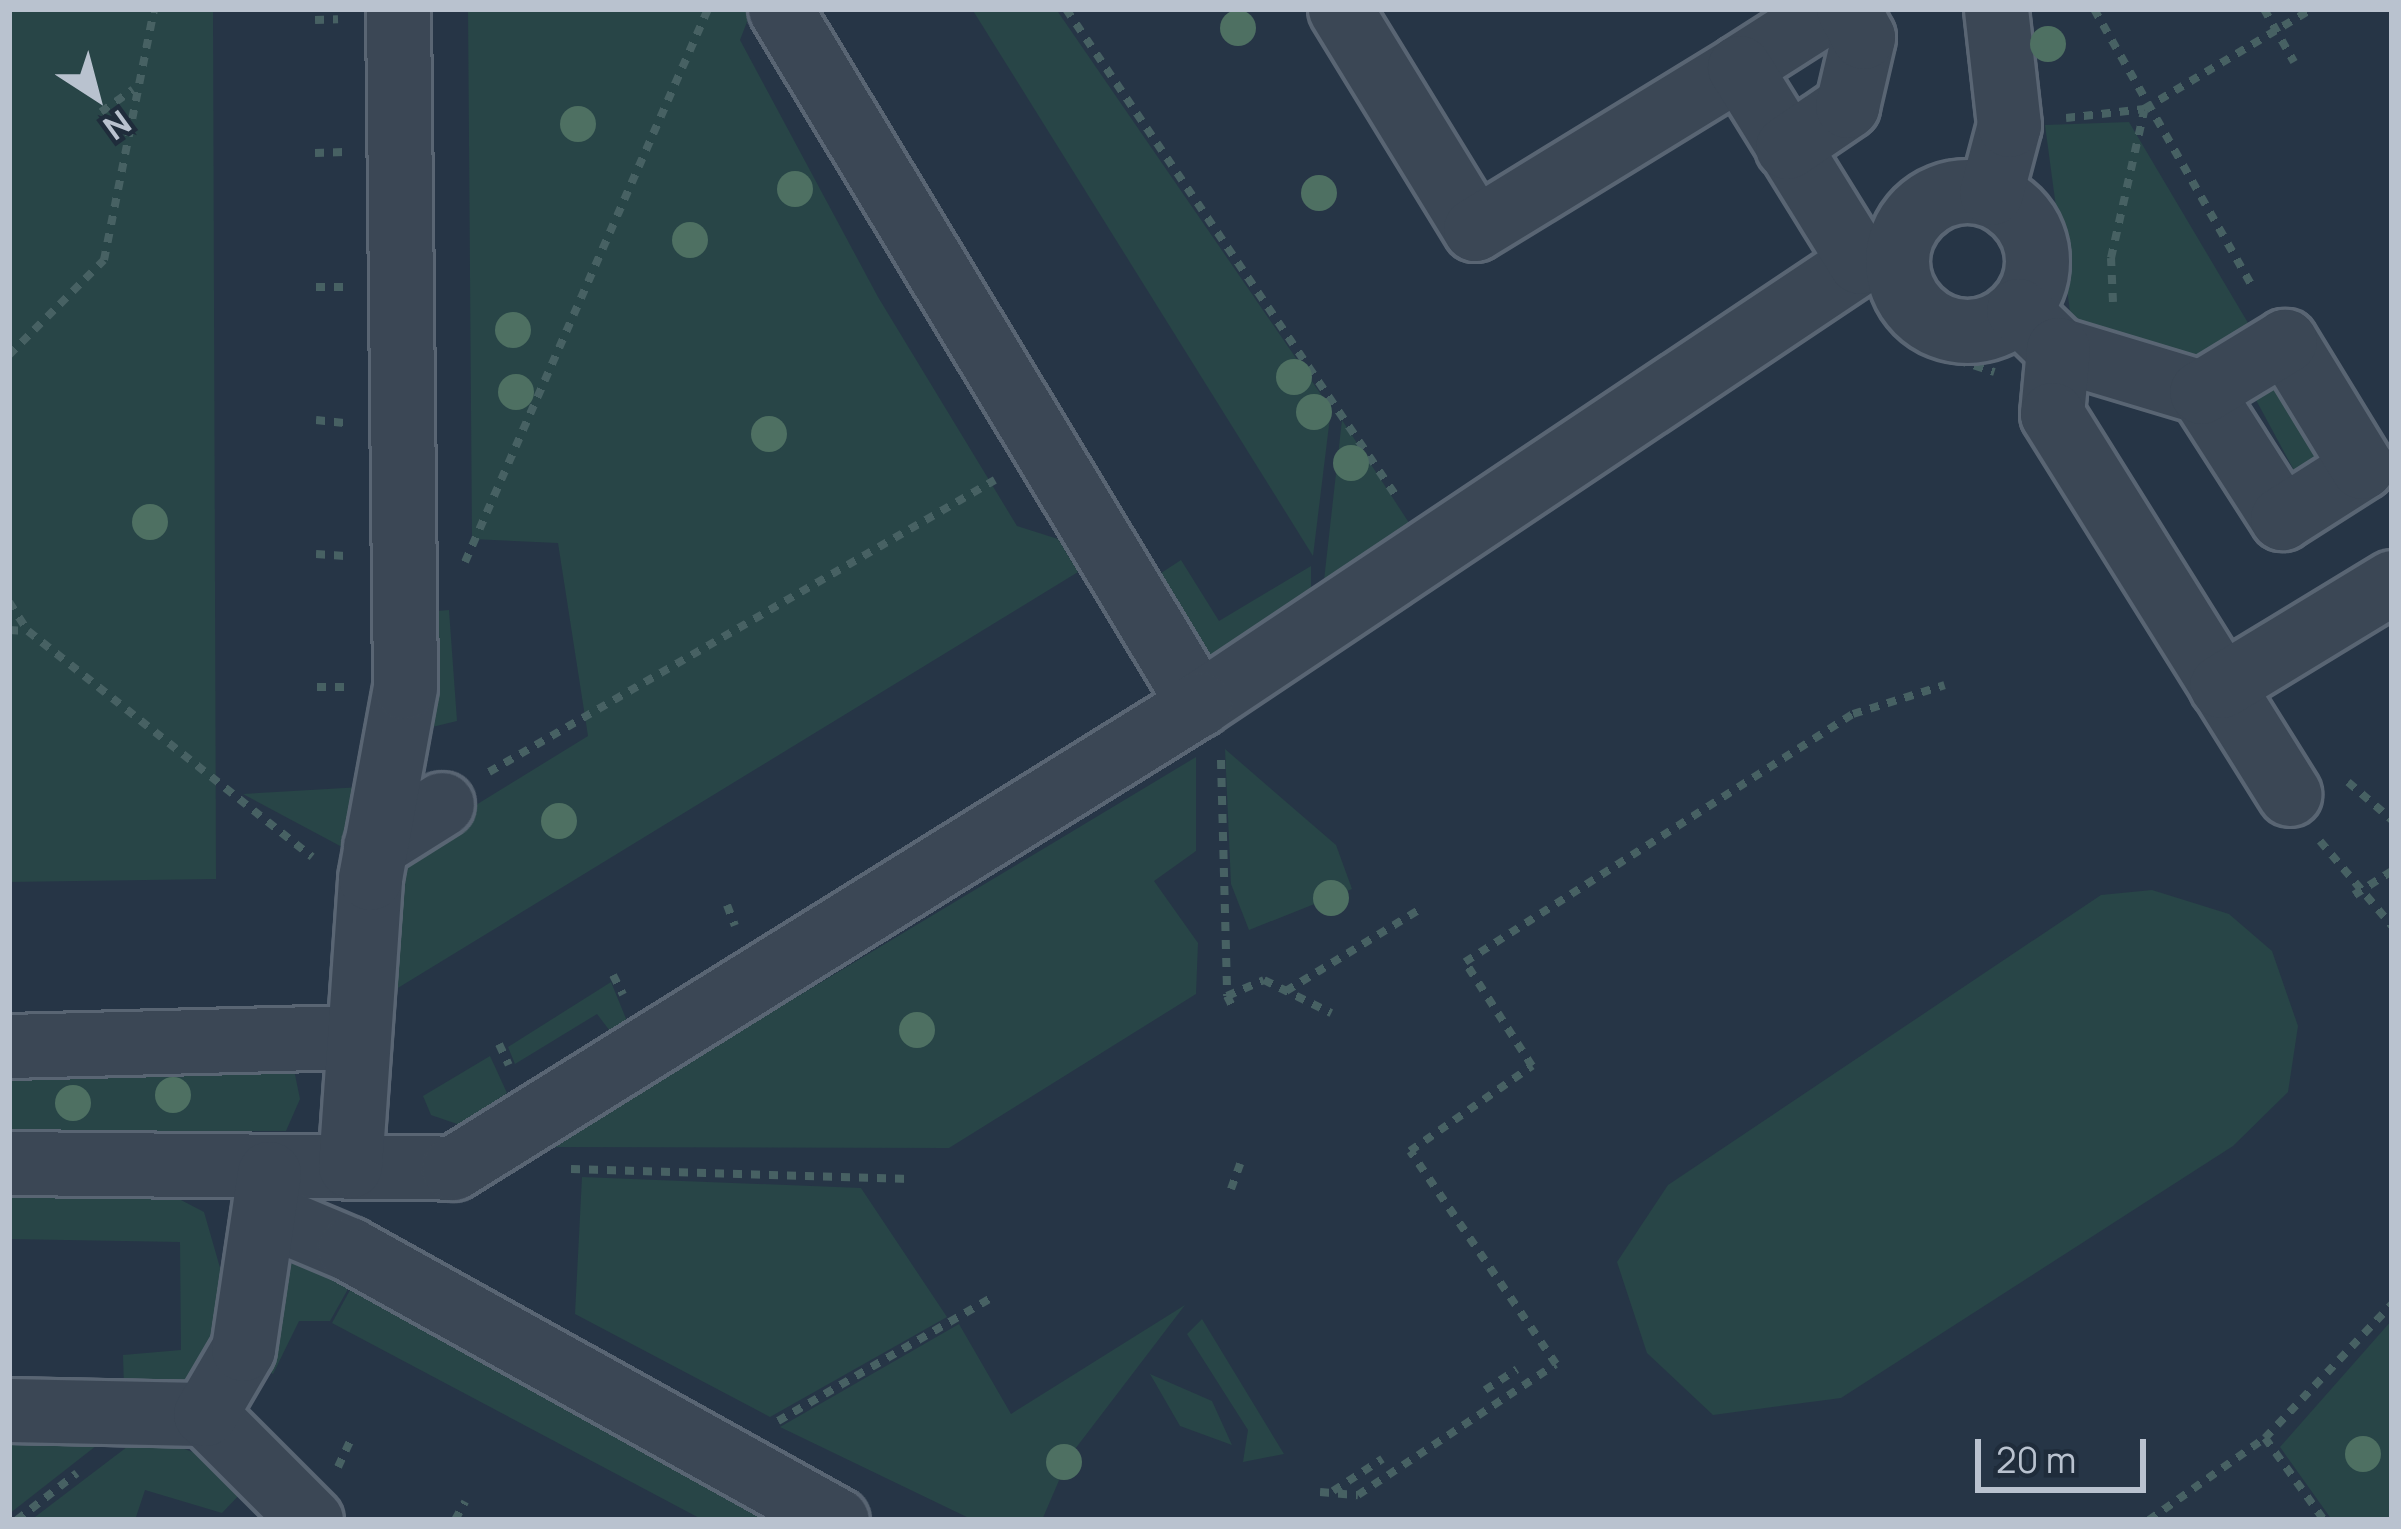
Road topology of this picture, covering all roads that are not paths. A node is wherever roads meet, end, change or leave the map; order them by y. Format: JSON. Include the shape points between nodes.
{"nodes":[{"id":1,"x":398,"y":9,"type":"edge"},
{"id":2,"x":780,"y":9,"type":"edge"},
{"id":3,"x":1340,"y":9,"type":"edge"},
{"id":4,"x":1830,"y":9,"type":"edge"},
{"id":5,"x":1848,"y":9,"type":"edge"},
{"id":6,"x":1996,"y":9,"type":"edge"},
{"id":7,"x":1739,"y":67,"type":"junction"},
{"id":8,"x":1787,"y":147,"type":"junction"},
{"id":9,"x":1991,"y":193,"type":"junction"},
{"id":10,"x":1878,"y":258,"type":"junction"},
{"id":11,"x":2038,"y":330,"type":"junction"},
{"id":12,"x":2201,"y":392,"type":"junction"},
{"id":13,"x":2392,"y":582,"type":"edge"},
{"id":14,"x":2221,"y":686,"type":"junction"},
{"id":15,"x":1210,"y":723,"type":"junction"},
{"id":16,"x":462,"y":790,"type":"road end"},
{"id":17,"x":2289,"y":794,"type":"dead end"},
{"id":18,"x":372,"y":862,"type":"junction"},
{"id":19,"x":355,"y":1037,"type":"junction"},
{"id":20,"x":9,"y":1046,"type":"edge"},
{"id":21,"x":9,"y":1163,"type":"edge"},
{"id":22,"x":350,"y":1166,"type":"junction"},
{"id":23,"x":269,"y":1190,"type":"junction"},
{"id":24,"x":9,"y":1410,"type":"edge"},
{"id":25,"x":205,"y":1414,"type":"junction"},
{"id":26,"x":311,"y":1520,"type":"edge"},
{"id":27,"x":837,"y":1520,"type":"edge"}],
"edges":[{"from":1,"to":18,"type":"street","via":[[405,687]]},
{"from":2,"to":15,"type":"street"},
{"from":3,"to":7,"type":"street","via":[[1475,229]]},
{"from":4,"to":7,"type":"street"},
{"from":5,"to":8,"type":"street","via":[[1863,37],[1846,106]]},
{"from":6,"to":9,"type":"street","via":[[2009,125]]},
{"from":7,"to":8,"type":"street"},
{"from":8,"to":10,"type":"street"},
{"from":9,"to":10,"type":"street","via":[[1935,199]]},
{"from":9,"to":11,"type":"street","via":[[2035,241]]},
{"from":10,"to":11,"type":"street","via":[[1934,324]]},
{"from":10,"to":15,"type":"street","via":[[1435,555]]},
{"from":11,"to":12,"type":"street"},
{"from":11,"to":14,"type":"street","via":[[2051,415]]},
{"from":12,"to":12,"type":"street","via":[[2285,340],[2362,466],[2282,518]]},
{"from":13,"to":14,"type":"street"},
{"from":14,"to":17,"type":"street"},
{"from":15,"to":22,"type":"street","via":[[453,1168]]},
{"from":16,"to":18,"type":"street"},
{"from":18,"to":19,"type":"street","via":[[371,954]]},
{"from":19,"to":20,"type":"street"},
{"from":19,"to":22,"type":"street"},
{"from":21,"to":23,"type":"street"},
{"from":22,"to":23,"type":"street"},
{"from":23,"to":25,"type":"street","via":[[243,1348]]},
{"from":23,"to":27,"type":"street","via":[[349,1249]]},
{"from":24,"to":25,"type":"street"},
{"from":25,"to":26,"type":"street"}]}
